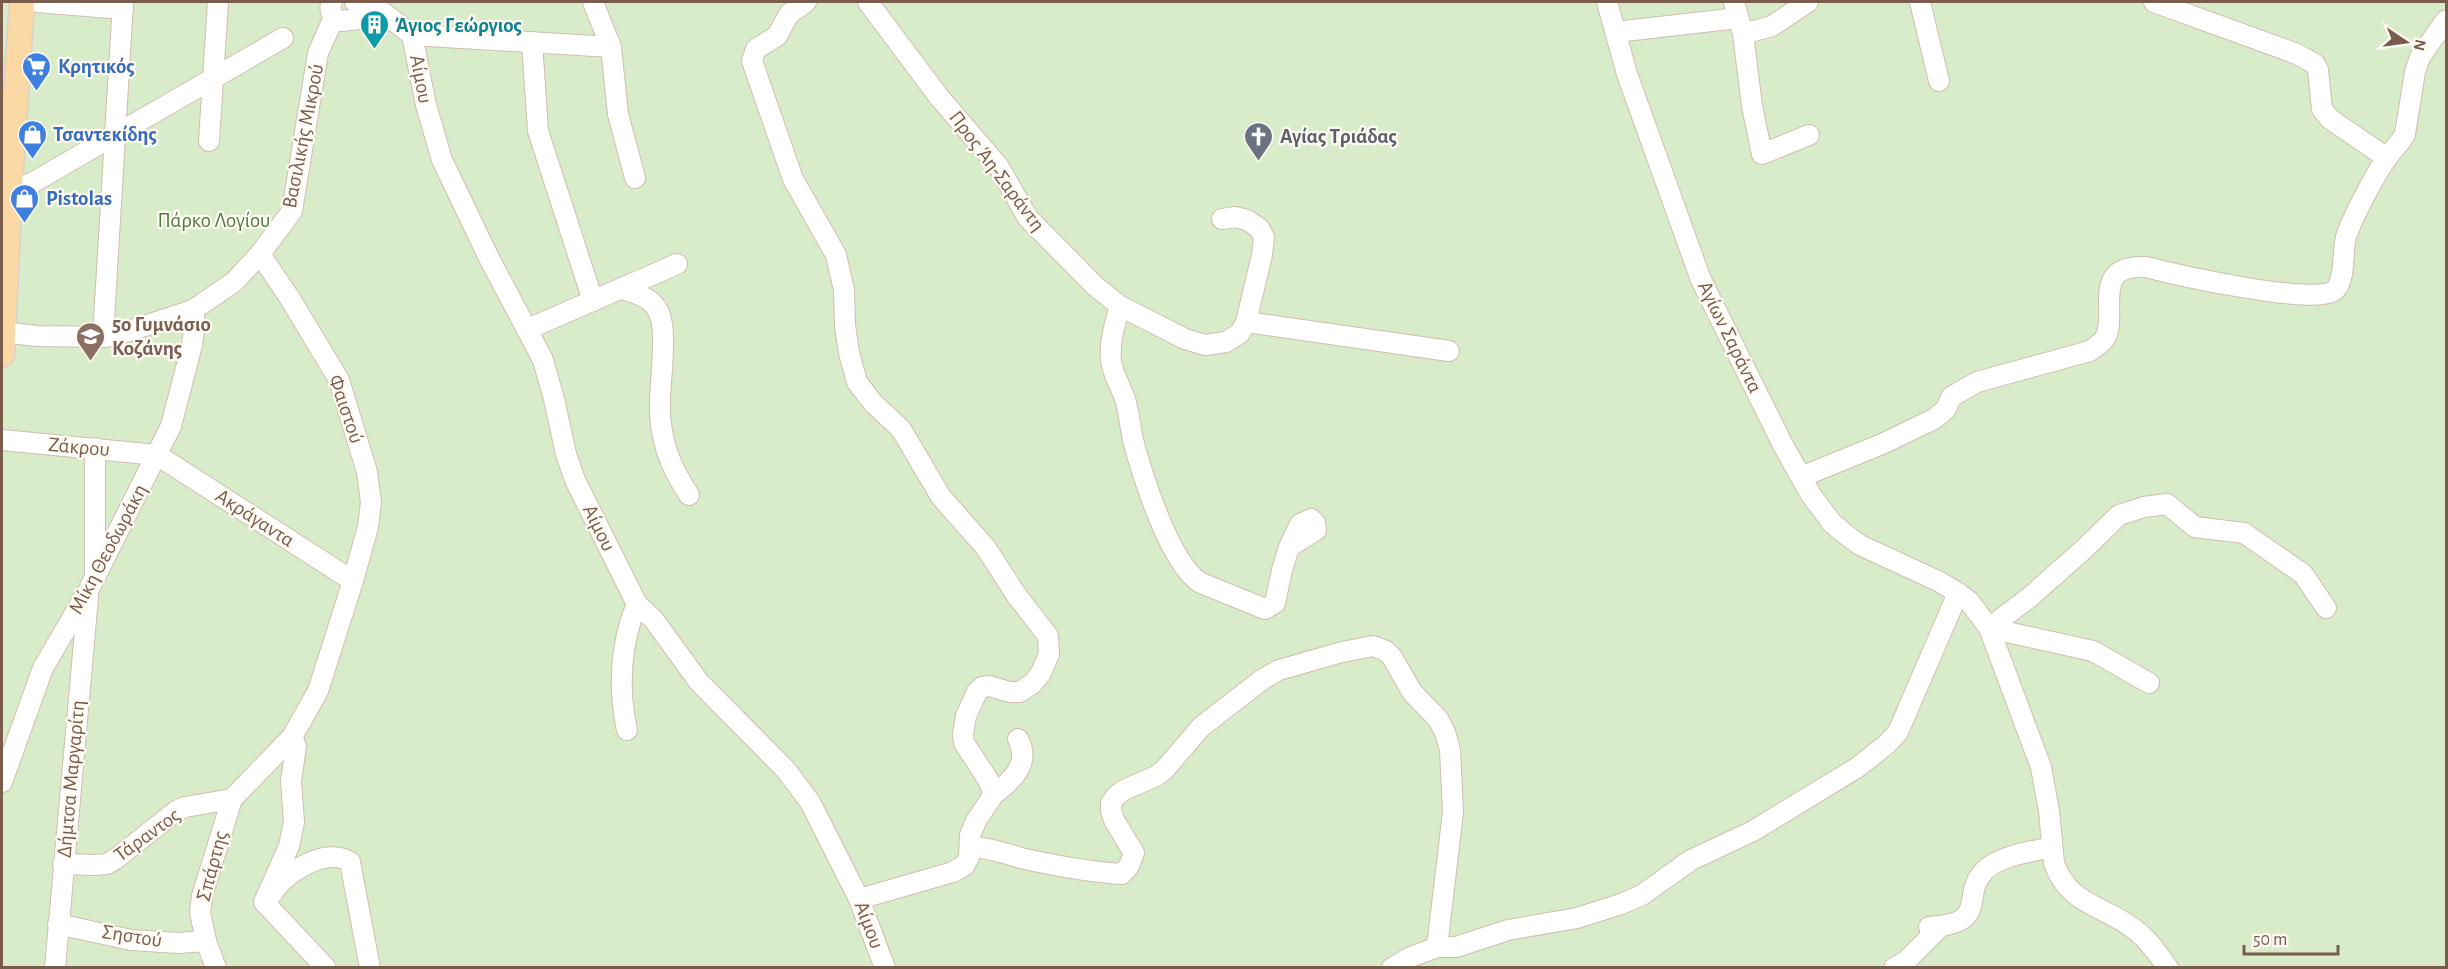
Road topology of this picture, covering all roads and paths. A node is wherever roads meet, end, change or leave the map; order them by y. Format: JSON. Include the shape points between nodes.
{"nodes":[{"id":1,"x":22,"y":2,"type":"edge"},
{"id":2,"x":36,"y":2,"type":"edge"},
{"id":3,"x":218,"y":2,"type":"edge"},
{"id":4,"x":318,"y":2,"type":"edge"},
{"id":5,"x":593,"y":2,"type":"edge"},
{"id":6,"x":806,"y":2,"type":"edge"},
{"id":7,"x":868,"y":2,"type":"edge"},
{"id":8,"x":1607,"y":2,"type":"edge"},
{"id":9,"x":1808,"y":2,"type":"edge"},
{"id":10,"x":1920,"y":2,"type":"edge"},
{"id":11,"x":2154,"y":2,"type":"edge"},
{"id":12,"x":123,"y":5,"type":"edge"},
{"id":13,"x":389,"y":8,"type":"edge"},
{"id":14,"x":349,"y":9,"type":"edge"},
{"id":15,"x":1738,"y":18,"type":"edge"},
{"id":16,"x":2446,"y":20,"type":"edge"},
{"id":17,"x":1616,"y":32,"type":"junction"},
{"id":18,"x":412,"y":35,"type":"junction"},
{"id":19,"x":283,"y":38,"type":"dead end"},
{"id":20,"x":532,"y":42,"type":"junction"},
{"id":21,"x":611,"y":47,"type":"junction"},
{"id":22,"x":213,"y":79,"type":"junction"},
{"id":23,"x":1939,"y":81,"type":"dead end"},
{"id":24,"x":115,"y":135,"type":"junction"},
{"id":25,"x":1809,"y":135,"type":"dead end"},
{"id":26,"x":209,"y":141,"type":"dead end"},
{"id":27,"x":2387,"y":158,"type":"junction"},
{"id":28,"x":635,"y":178,"type":"dead end"},
{"id":29,"x":6,"y":182,"type":"edge"},
{"id":30,"x":1222,"y":219,"type":"dead end"},
{"id":31,"x":260,"y":254,"type":"junction"},
{"id":32,"x":677,"y":264,"type":"dead end"},
{"id":33,"x":622,"y":289,"type":"junction"},
{"id":34,"x":593,"y":301,"type":"junction"},
{"id":35,"x":1120,"y":306,"type":"junction"},
{"id":36,"x":193,"y":310,"type":"junction"},
{"id":37,"x":1246,"y":322,"type":"junction"},
{"id":38,"x":528,"y":329,"type":"junction"},
{"id":39,"x":104,"y":337,"type":"junction"},
{"id":40,"x":2,"y":340,"type":"edge"},
{"id":41,"x":1449,"y":351,"type":"dead end"},
{"id":42,"x":2,"y":440,"type":"edge"},
{"id":43,"x":95,"y":448,"type":"junction"},
{"id":44,"x":157,"y":456,"type":"junction"},
{"id":45,"x":1801,"y":477,"type":"junction"},
{"id":46,"x":689,"y":495,"type":"dead end"},
{"id":47,"x":1289,"y":547,"type":"dead end"},
{"id":48,"x":353,"y":581,"type":"junction"},
{"id":49,"x":92,"y":584,"type":"junction"},
{"id":50,"x":1958,"y":593,"type":"junction"},
{"id":51,"x":637,"y":604,"type":"junction"},
{"id":52,"x":2326,"y":608,"type":"dead end"},
{"id":53,"x":1989,"y":628,"type":"junction"},
{"id":54,"x":2149,"y":683,"type":"dead end"},
{"id":55,"x":627,"y":730,"type":"dead end"},
{"id":56,"x":292,"y":737,"type":"junction"},
{"id":57,"x":1018,"y":739,"type":"dead end"},
{"id":58,"x":2,"y":782,"type":"edge"},
{"id":59,"x":994,"y":794,"type":"junction"},
{"id":60,"x":232,"y":799,"type":"junction"},
{"id":61,"x":970,"y":847,"type":"junction"},
{"id":62,"x":2052,"y":847,"type":"junction"},
{"id":63,"x":63,"y":864,"type":"junction"},
{"id":64,"x":859,"y":899,"type":"junction"},
{"id":65,"x":267,"y":905,"type":"junction"},
{"id":66,"x":58,"y":924,"type":"junction"},
{"id":67,"x":206,"y":941,"type":"junction"},
{"id":68,"x":1437,"y":947,"type":"junction"},
{"id":69,"x":55,"y":968,"type":"edge"},
{"id":70,"x":216,"y":968,"type":"edge"},
{"id":71,"x":326,"y":968,"type":"edge"},
{"id":72,"x":370,"y":968,"type":"edge"},
{"id":73,"x":885,"y":968,"type":"edge"},
{"id":74,"x":1392,"y":968,"type":"edge"},
{"id":75,"x":1894,"y":968,"type":"edge"},
{"id":76,"x":2168,"y":968,"type":"edge"}],
"edges":[{"from":1,"to":29,"type":"main road"},
{"from":2,"to":12,"type":"street"},
{"from":3,"to":22,"type":"street"},
{"from":4,"to":14,"type":"street","via":[[324,15]]},
{"from":5,"to":21,"type":"street"},
{"from":6,"to":59,"type":"street","via":[[789,14],[777,36],[756,49],[753,61],[793,178],[836,255],[844,290],[849,353],[857,382],[901,429],[941,498],[986,548],[1048,636],[1049,654],[1033,683],[1020,692],[982,687],[966,716],[964,743]]},
{"from":7,"to":35,"type":"street","name":"Προς Άη-Σαράντη","via":[[939,97],[999,167],[1028,218]]},
{"from":8,"to":17,"type":"street","name":"Αγίων Σαράντα"},
{"from":9,"to":15,"type":"street","via":[[1772,26]]},
{"from":10,"to":23,"type":"street"},
{"from":11,"to":27,"type":"street","via":[[2315,64],[2322,109],[2338,126]]},
{"from":12,"to":24,"type":"street"},
{"from":13,"to":14,"type":"street"},
{"from":13,"to":18,"type":"street"},
{"from":14,"to":31,"type":"street","name":"Βασιλικής Μικρού","via":[[317,61],[295,199],[288,217]]},
{"from":15,"to":17,"type":"street"},
{"from":15,"to":25,"type":"street","via":[[1762,154]]},
{"from":16,"to":27,"type":"street","via":[[2420,57],[2405,134]]},
{"from":17,"to":45,"type":"street","name":"Αγίων Σαράντα","via":[[1701,280]]},
{"from":18,"to":20,"type":"street"},
{"from":18,"to":38,"type":"street","name":"Αίμου","via":[[442,160]]},
{"from":19,"to":22,"type":"street"},
{"from":20,"to":21,"type":"street"},
{"from":20,"to":34,"type":"street","via":[[538,131]]},
{"from":21,"to":28,"type":"street","via":[[618,114]]},
{"from":22,"to":24,"type":"street"},
{"from":22,"to":26,"type":"street"},
{"from":24,"to":29,"type":"street","via":[[32,183],[22,186]]},
{"from":24,"to":39,"type":"street"},
{"from":27,"to":45,"type":"street","via":[[2352,222],[2339,281],[2336,290],[2328,295],[2300,296],[2146,267],[2121,271],[2113,280],[2105,338],[2090,351],[1977,382],[1952,397],[1934,419]]},
{"from":29,"to":40,"type":"main road"},
{"from":30,"to":37,"type":"street","via":[[1246,220],[1259,228],[1264,237]]},
{"from":31,"to":36,"type":"street","name":"Βασιλικής Μικρού","via":[[234,282]]},
{"from":31,"to":48,"type":"street","name":"Φαιστού","via":[[339,380],[367,472],[370,516]]},
{"from":32,"to":33,"type":"street"},
{"from":33,"to":34,"type":"street"},
{"from":33,"to":46,"type":"street","via":[[641,296],[658,310],[663,332],[663,441],[671,466]]},
{"from":34,"to":38,"type":"street"},
{"from":35,"to":37,"type":"street","name":"Προς Άη-Σαράντη","via":[[1176,335],[1205,345],[1226,342],[1240,333]]},
{"from":35,"to":47,"type":"street","via":[[1111,363],[1156,510],[1187,568],[1201,583],[1265,609],[1275,603]]},
{"from":36,"to":39,"type":"street","name":"Βασιλικής Μικρού"},
{"from":36,"to":44,"type":"street","name":"Μίκη Θεοδωράκη","via":[[192,345],[171,426]]},
{"from":37,"to":41,"type":"street"},
{"from":38,"to":51,"type":"street","name":"Αίμου","via":[[550,379],[575,480]]},
{"from":39,"to":40,"type":"street","name":"Βασιλικής Μικρού","via":[[25,336]]},
{"from":42,"to":43,"type":"street","name":"Ζάκρου"},
{"from":43,"to":44,"type":"street","name":"Ζάκρου"},
{"from":43,"to":49,"type":"street","name":"Δήμτσα Μαργαρίτη"},
{"from":44,"to":48,"type":"street","name":"Ακράγαντα"},
{"from":44,"to":49,"type":"street","name":"Μίκη Θεοδωράκη"},
{"from":45,"to":50,"type":"street","name":"Αγίων Σαράντα","via":[[1820,509],[1845,534]]},
{"from":48,"to":56,"type":"street","name":"Φαιστού","via":[[318,692]]},
{"from":49,"to":58,"type":"street","name":"Μίκη Θεοδωράκη","via":[[43,668]]},
{"from":49,"to":63,"type":"street","name":"Δήμτσα Μαργαρίτη"},
{"from":50,"to":53,"type":"street","name":"Αγίων Σαράντα"},
{"from":50,"to":68,"type":"street","via":[[1898,732],[1858,767],[1753,831],[1691,860],[1642,895],[1622,904],[1577,918],[1508,930],[1455,947]]},
{"from":51,"to":55,"type":"street","via":[[630,621],[622,679]]},
{"from":51,"to":64,"type":"street","name":"Αίμου","via":[[654,620],[716,701],[800,788]]},
{"from":52,"to":53,"type":"street","via":[[2303,574],[2244,533],[2195,527],[2167,504],[2119,515],[2084,550]]},
{"from":53,"to":54,"type":"street","via":[[2093,651]]},
{"from":53,"to":62,"type":"street","name":"Αγίων Σαράντα","via":[[2041,767]]},
{"from":56,"to":60,"type":"street","name":"Φαιστού"},
{"from":56,"to":65,"type":"street","via":[[296,746],[291,781],[294,822],[289,846],[264,898]]},
{"from":57,"to":59,"type":"street","via":[[1023,762],[1016,775]]},
{"from":59,"to":61,"type":"street","via":[[976,820]]},
{"from":60,"to":63,"type":"street","name":"Τάραντος","via":[[176,811],[107,864]]},
{"from":60,"to":67,"type":"street","name":"Σπάρτης","via":[[202,896],[200,912]]},
{"from":61,"to":64,"type":"street","via":[[964,865],[952,872]]},
{"from":61,"to":68,"type":"street","via":[[985,847],[1071,868],[1122,874],[1134,853],[1111,811],[1116,796],[1165,769],[1200,728],[1263,679],[1279,670],[1373,646],[1392,657],[1412,692],[1438,719],[1450,750],[1453,812]]},
{"from":62,"to":75,"type":"street","via":[[1992,865],[1977,882],[1966,916],[1952,925],[1935,926],[1906,961]]},
{"from":62,"to":76,"type":"street","name":"Αγίων Σαράντα","via":[[2057,873],[2070,892],[2137,931]]},
{"from":63,"to":66,"type":"street","name":"Δήμτσα Μαργαρίτη"},
{"from":64,"to":73,"type":"street","name":"Αίμου"},
{"from":65,"to":71,"type":"street"},
{"from":65,"to":72,"type":"street","via":[[276,886],[311,861],[342,856],[353,870]]},
{"from":66,"to":67,"type":"street","name":"Σηστού","via":[[130,940]]},
{"from":66,"to":69,"type":"street","name":"Δήμτσα Μαργαρίτη"},
{"from":67,"to":70,"type":"street","name":"Σπάρτης"},
{"from":68,"to":74,"type":"street"}]}
